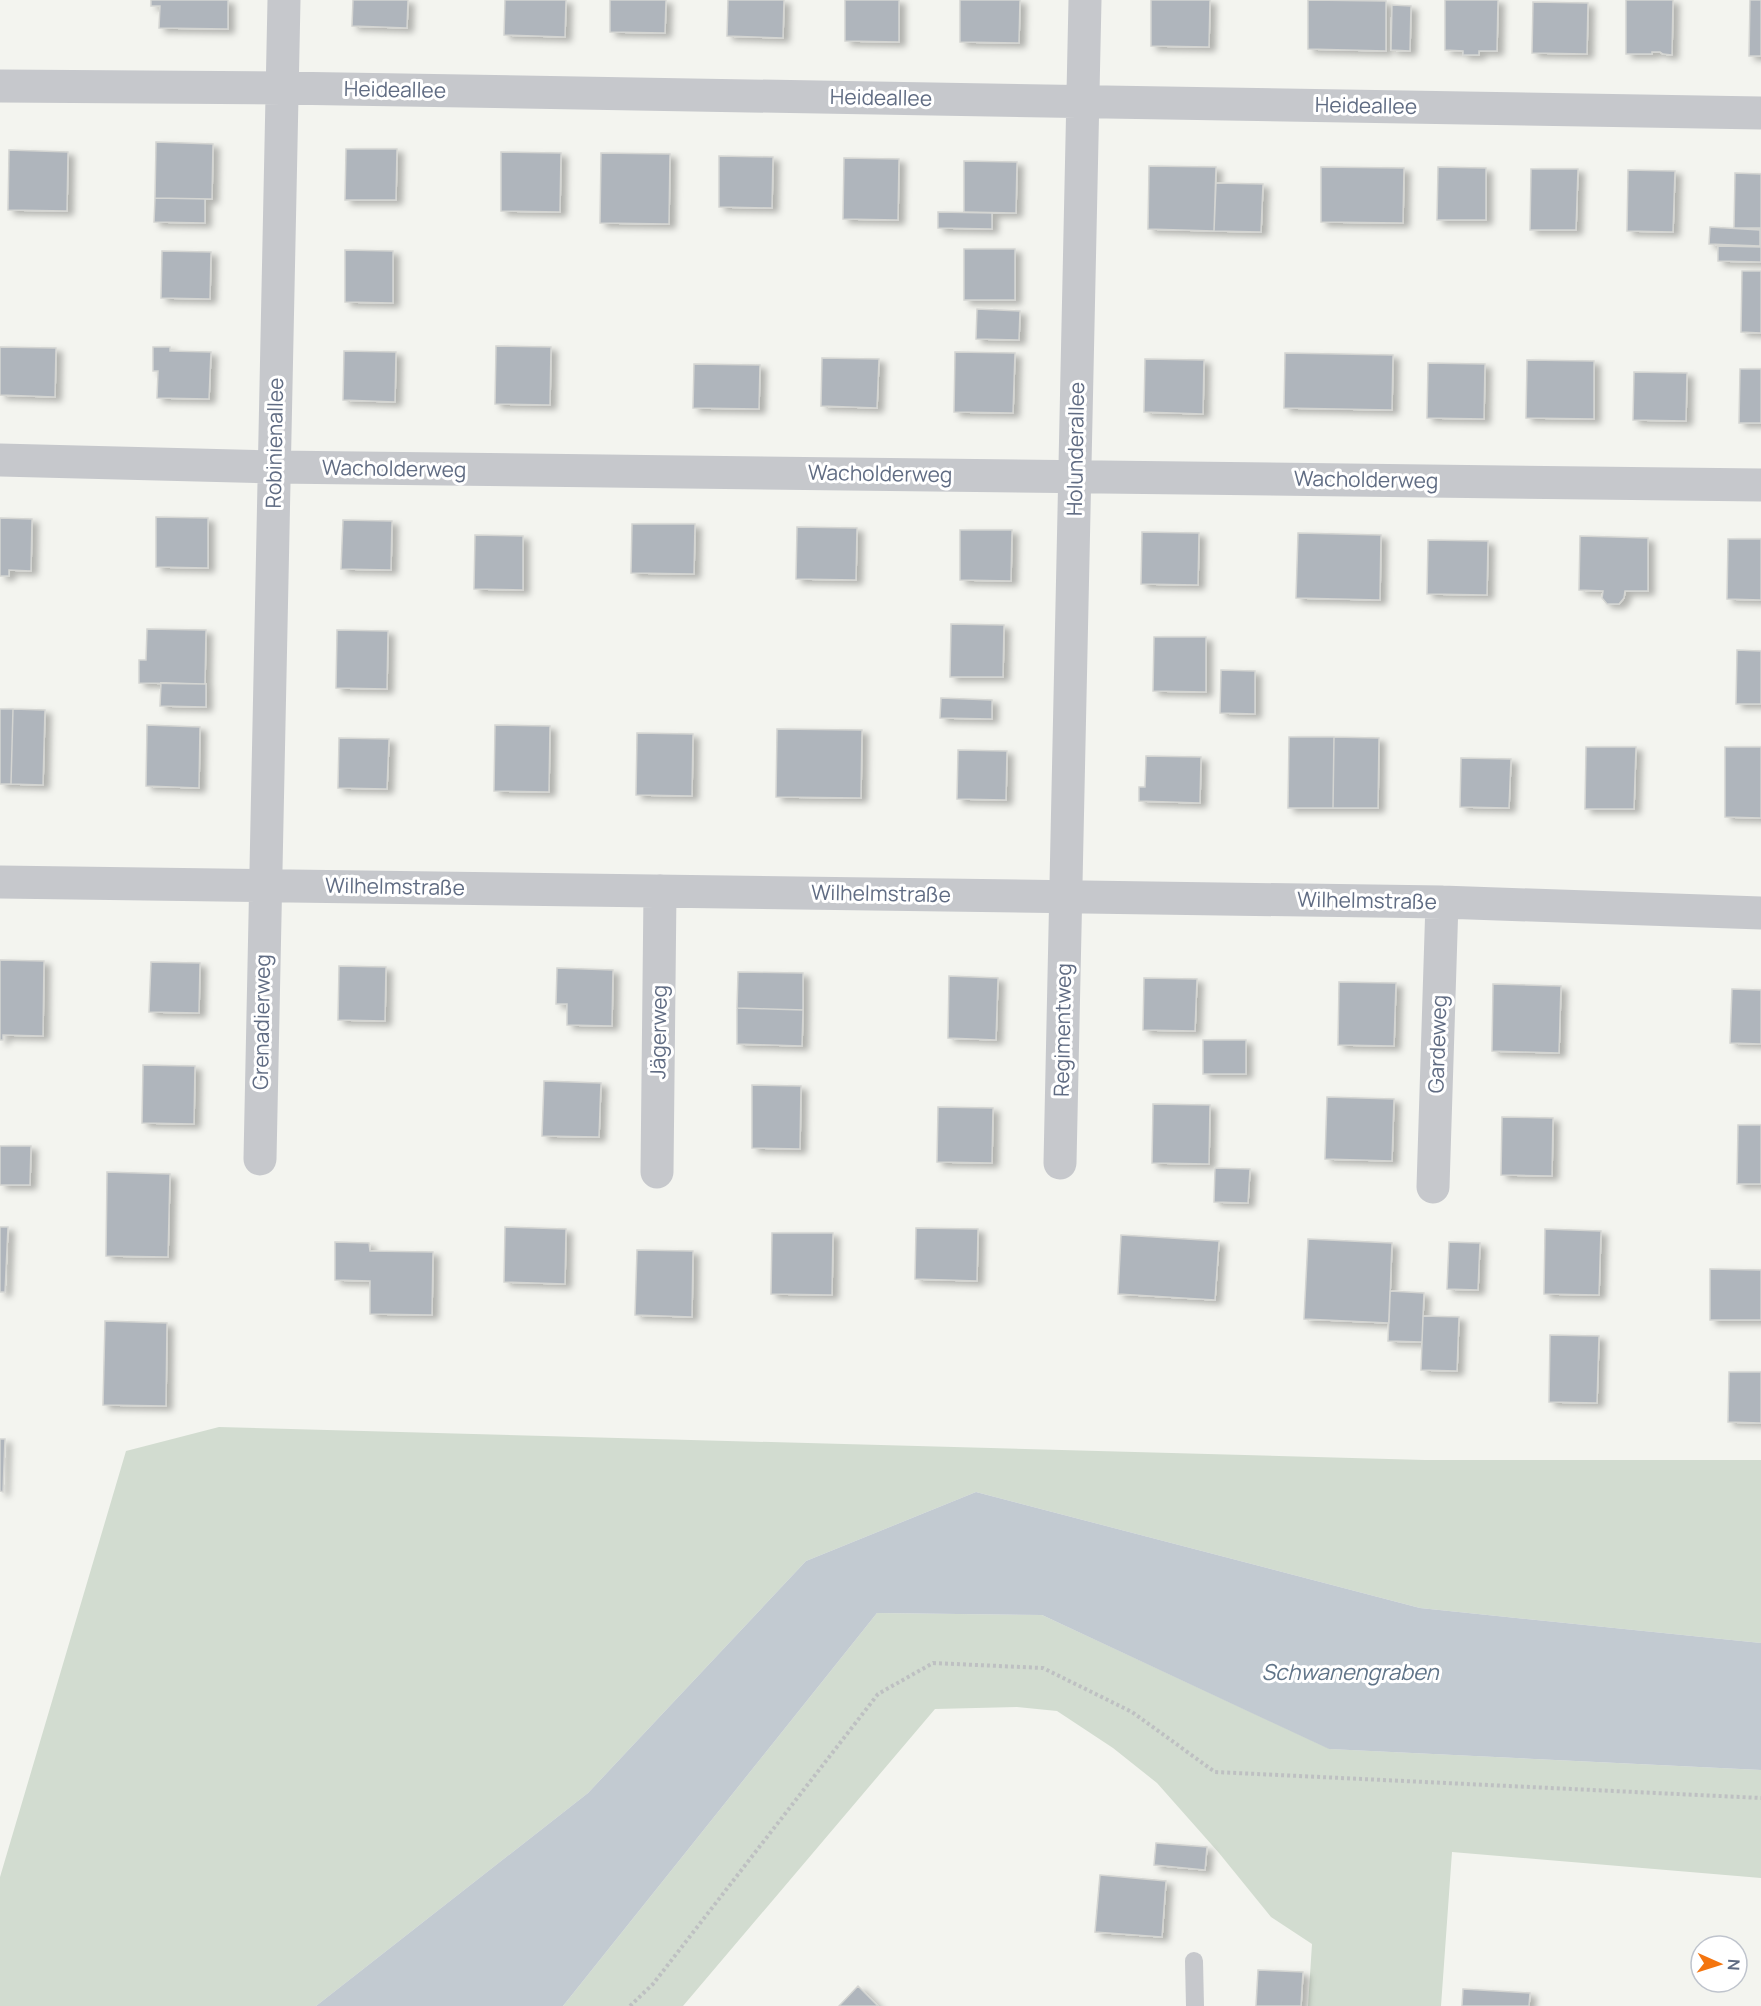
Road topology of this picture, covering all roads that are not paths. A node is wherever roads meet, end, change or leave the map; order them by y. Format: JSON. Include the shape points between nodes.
{"nodes":[{"id":1,"x":284,"y":0,"type":"edge"},
{"id":2,"x":1085,"y":0,"type":"edge"},
{"id":3,"x":0,"y":86,"type":"edge"},
{"id":4,"x":282,"y":88,"type":"junction"},
{"id":5,"x":1084,"y":101,"type":"junction"},
{"id":6,"x":1761,"y":113,"type":"edge"},
{"id":7,"x":0,"y":460,"type":"edge"},
{"id":8,"x":274,"y":467,"type":"junction"},
{"id":9,"x":1076,"y":476,"type":"junction"},
{"id":10,"x":1761,"y":485,"type":"edge"},
{"id":11,"x":0,"y":882,"type":"edge"},
{"id":12,"x":265,"y":885,"type":"junction"},
{"id":13,"x":660,"y":891,"type":"junction"},
{"id":14,"x":1065,"y":897,"type":"junction"},
{"id":15,"x":1442,"y":902,"type":"junction"},
{"id":16,"x":1761,"y":914,"type":"edge"},
{"id":17,"x":260,"y":1159,"type":"dead end"},
{"id":18,"x":1060,"y":1163,"type":"dead end"},
{"id":19,"x":657,"y":1172,"type":"dead end"},
{"id":20,"x":1433,"y":1187,"type":"dead end"},
{"id":21,"x":1194,"y":1961,"type":"dead end"},
{"id":22,"x":1195,"y":2006,"type":"edge"}],
"edges":[{"from":1,"to":4,"type":"street","name":"Robinienallee"},
{"from":2,"to":5,"type":"street","name":"Holunderallee"},
{"from":3,"to":4,"type":"street","name":"Heideallee"},
{"from":4,"to":5,"type":"street","name":"Heideallee"},
{"from":4,"to":8,"type":"street","name":"Robinienallee"},
{"from":5,"to":6,"type":"street","name":"Heideallee"},
{"from":5,"to":9,"type":"street","name":"Holunderallee"},
{"from":7,"to":8,"type":"street","name":"Wacholderweg"},
{"from":8,"to":9,"type":"street","name":"Wacholderweg"},
{"from":8,"to":12,"type":"street","name":"Robinienallee"},
{"from":9,"to":10,"type":"street","name":"Wacholderweg"},
{"from":9,"to":14,"type":"street","name":"Holunderallee"},
{"from":11,"to":12,"type":"street","name":"Wilhelmstraße"},
{"from":12,"to":13,"type":"street","name":"Wilhelmstraße"},
{"from":12,"to":17,"type":"street","name":"Grenadierweg"},
{"from":13,"to":14,"type":"street","name":"Wilhelmstraße"},
{"from":13,"to":19,"type":"street","name":"Jägerweg"},
{"from":14,"to":15,"type":"street","name":"Wilhelmstraße"},
{"from":14,"to":18,"type":"street","name":"Regimentweg"},
{"from":15,"to":16,"type":"street","name":"Wilhelmstraße"},
{"from":15,"to":20,"type":"street","name":"Gardeweg"},
{"from":21,"to":22,"type":"lane"}]}
